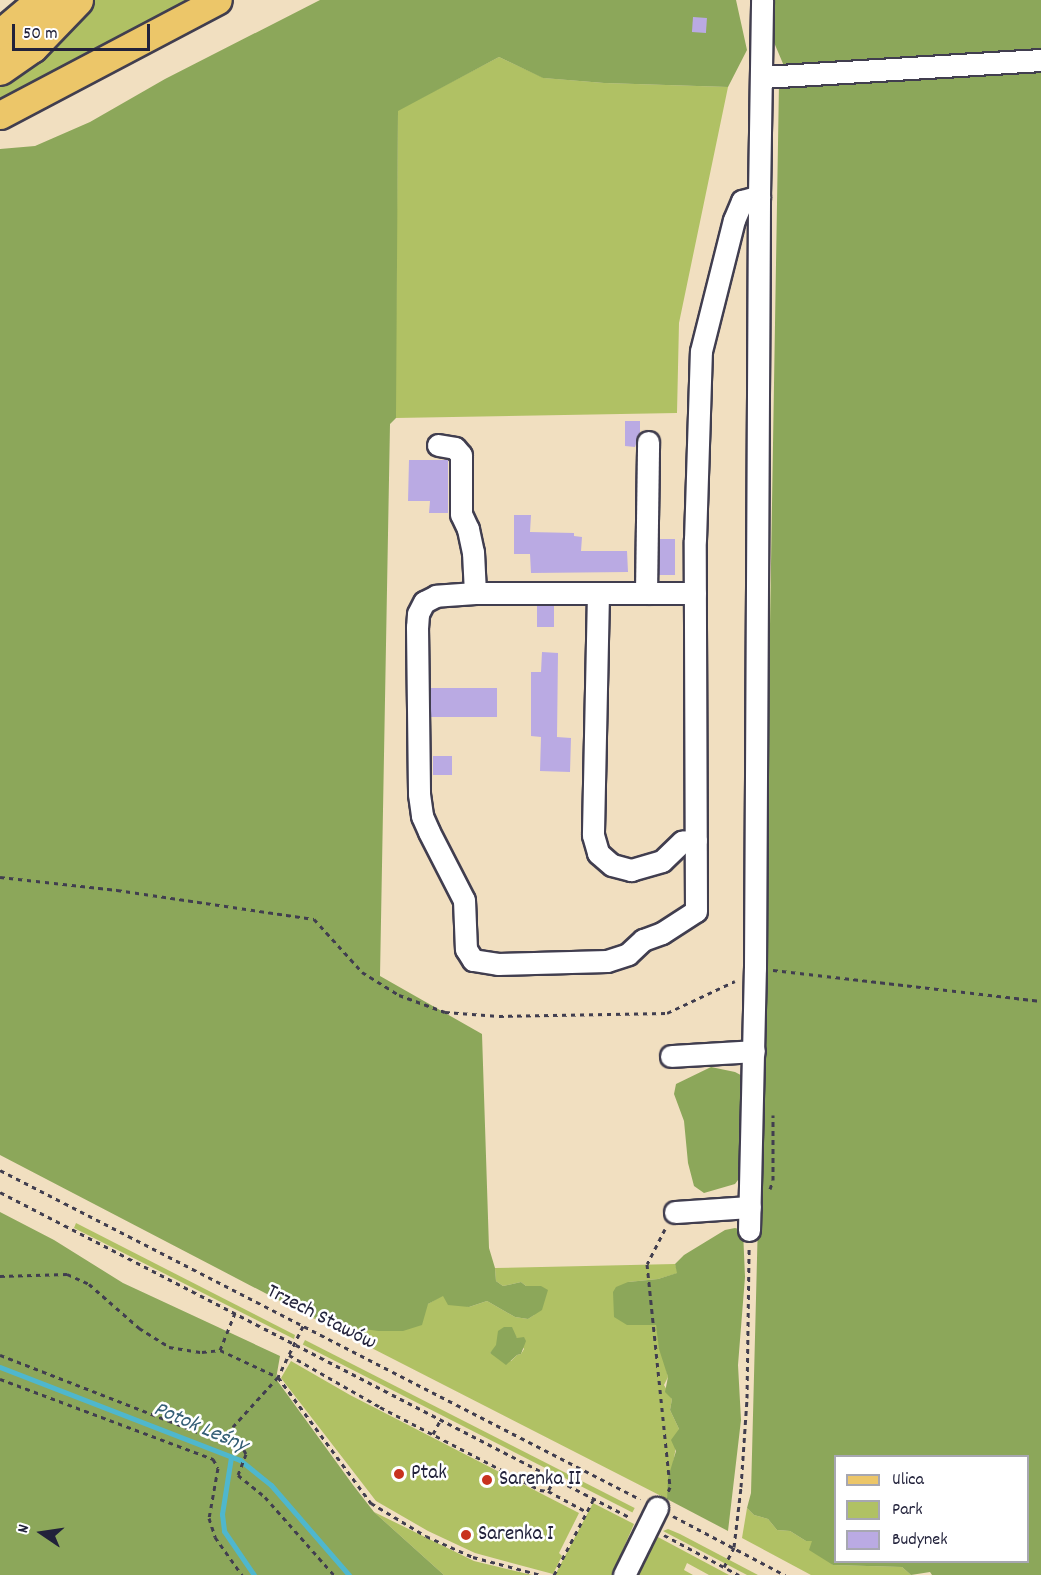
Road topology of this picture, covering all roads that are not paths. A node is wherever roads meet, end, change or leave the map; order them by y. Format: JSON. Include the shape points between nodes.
{"nodes":[{"id":1,"x":44,"y":0,"type":"edge"},
{"id":2,"x":77,"y":0,"type":"edge"},
{"id":3,"x":218,"y":0,"type":"edge"},
{"id":4,"x":762,"y":0,"type":"edge"},
{"id":5,"x":0,"y":37,"type":"edge"},
{"id":6,"x":1041,"y":60,"type":"edge"},
{"id":7,"x":0,"y":69,"type":"edge"},
{"id":8,"x":763,"y":77,"type":"junction"},
{"id":9,"x":0,"y":115,"type":"edge"},
{"id":10,"x":759,"y":196,"type":"junction"},
{"id":11,"x":648,"y":442,"type":"dead end"},
{"id":12,"x":438,"y":446,"type":"dead end"},
{"id":13,"x":695,"y":592,"type":"junction"},
{"id":14,"x":598,"y":593,"type":"junction"},
{"id":15,"x":646,"y":593,"type":"junction"},
{"id":16,"x":475,"y":594,"type":"junction"},
{"id":17,"x":696,"y":840,"type":"junction"},
{"id":18,"x":754,"y":1052,"type":"junction"},
{"id":19,"x":671,"y":1056,"type":"dead end"},
{"id":20,"x":750,"y":1208,"type":"junction"},
{"id":21,"x":675,"y":1212,"type":"road end"},
{"id":22,"x":749,"y":1230,"type":"road end"},
{"id":23,"x":652,"y":1517,"type":"road end"},
{"id":24,"x":624,"y":1575,"type":"edge"}],
"edges":[{"from":1,"to":5,"type":"highway"},
{"from":2,"to":7,"type":"highway","via":[[32,47]]},
{"from":3,"to":9,"type":"main road"},
{"from":4,"to":8,"type":"street"},
{"from":6,"to":8,"type":"street"},
{"from":8,"to":10,"type":"street"},
{"from":10,"to":13,"type":"street","via":[[742,201],[734,220],[701,351]]},
{"from":10,"to":18,"type":"street"},
{"from":11,"to":15,"type":"street"},
{"from":12,"to":16,"type":"street","via":[[455,448],[461,455],[461,514],[473,552]]},
{"from":13,"to":15,"type":"street"},
{"from":13,"to":17,"type":"street"},
{"from":14,"to":15,"type":"street"},
{"from":14,"to":16,"type":"street"},
{"from":14,"to":17,"type":"street","via":[[593,835],[598,853],[612,865],[631,870],[662,861],[682,842]]},
{"from":16,"to":17,"type":"street","via":[[436,596],[423,603],[417,627],[422,816],[464,900],[466,949],[472,960],[498,964],[596,961],[628,954],[643,940],[696,911]]},
{"from":18,"to":19,"type":"street"},
{"from":18,"to":20,"type":"street"},
{"from":20,"to":21,"type":"street"},
{"from":20,"to":22,"type":"street"},
{"from":23,"to":24,"type":"street"}]}
